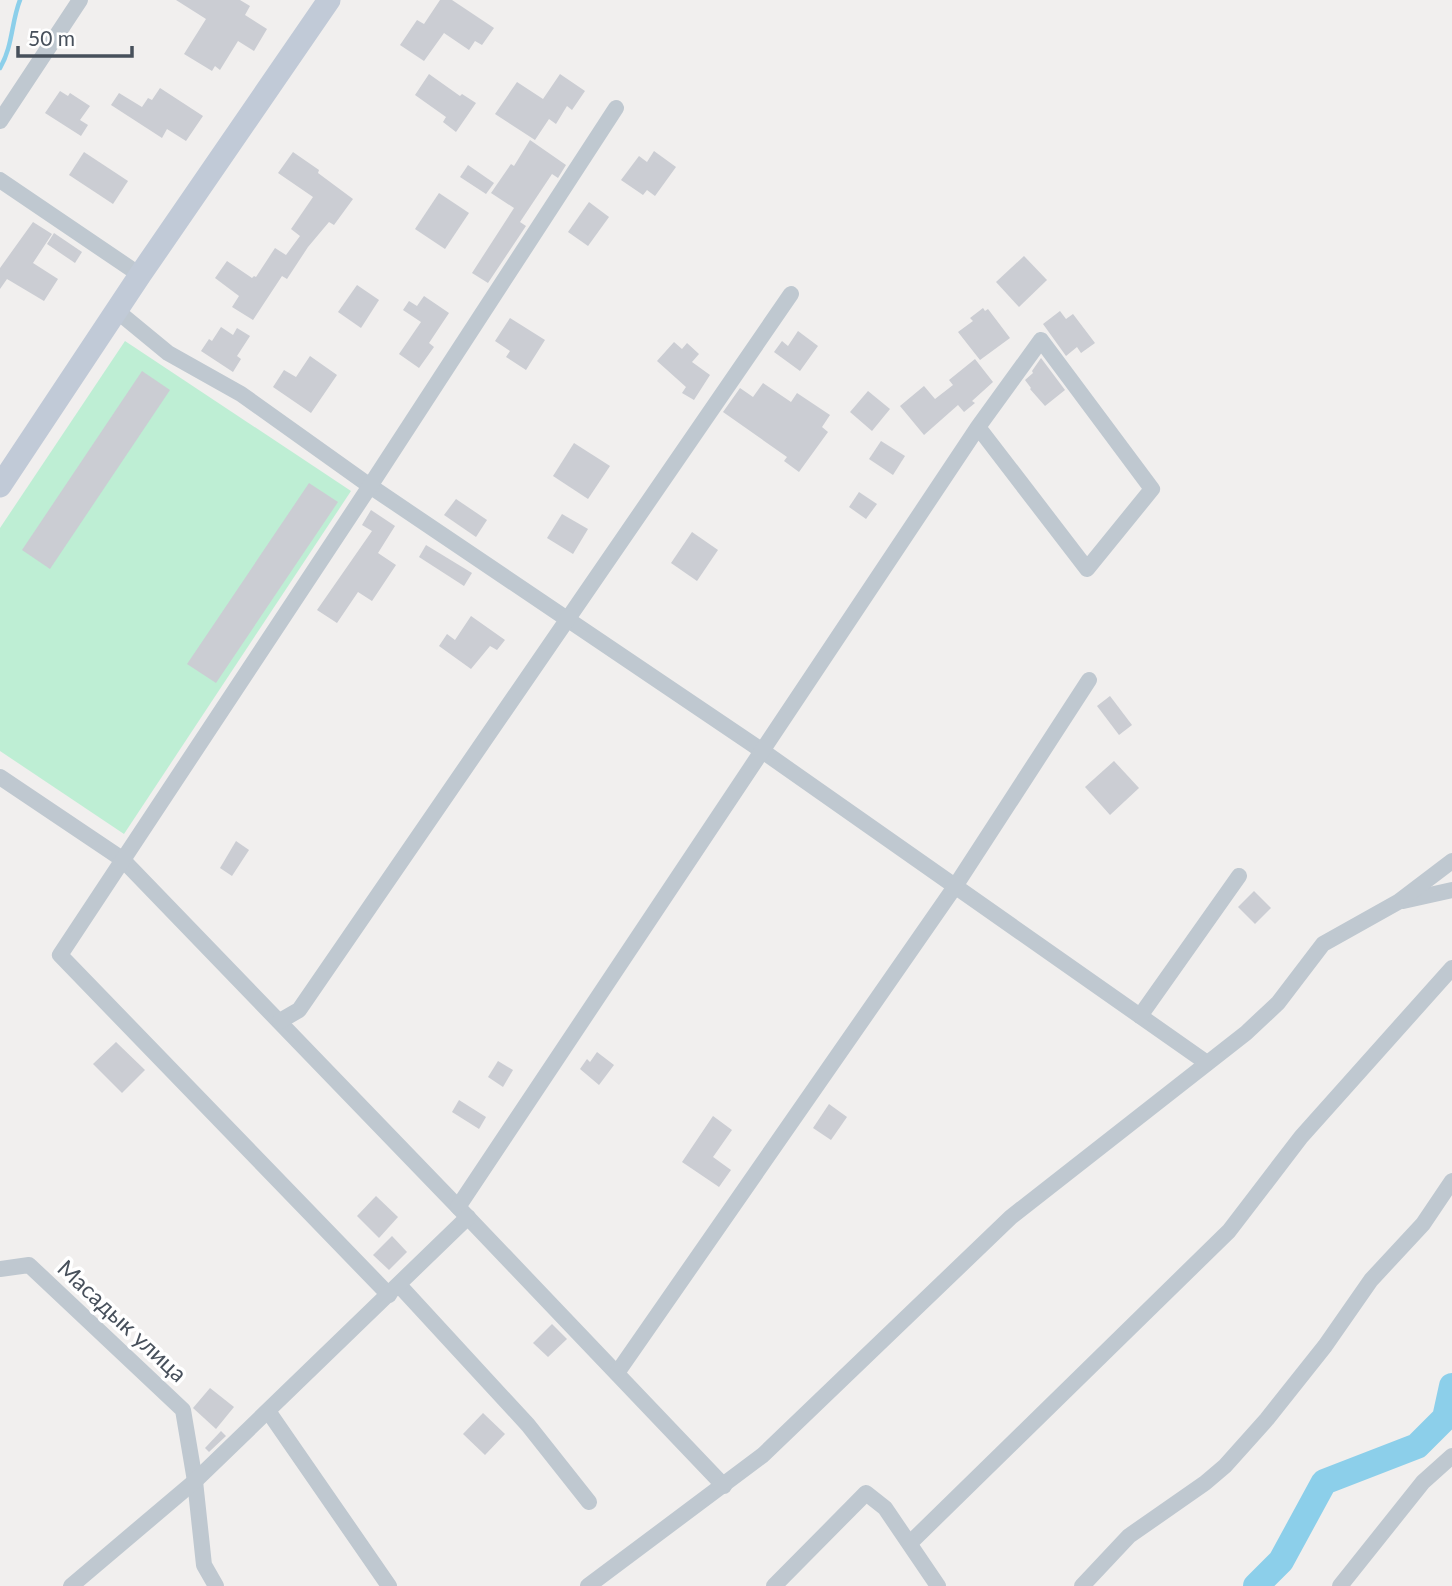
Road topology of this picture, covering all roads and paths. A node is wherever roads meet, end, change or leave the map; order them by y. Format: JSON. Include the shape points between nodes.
{"nodes":[{"id":1,"x":80,"y":0,"type":"edge"},
{"id":2,"x":329,"y":0,"type":"edge"},
{"id":3,"x":616,"y":108,"type":"dead end"},
{"id":4,"x":0,"y":121,"type":"edge"},
{"id":5,"x":0,"y":180,"type":"edge"},
{"id":6,"x":140,"y":275,"type":"junction"},
{"id":7,"x":791,"y":294,"type":"dead end"},
{"id":8,"x":117,"y":311,"type":"junction"},
{"id":9,"x":978,"y":427,"type":"junction"},
{"id":10,"x":0,"y":486,"type":"edge"},
{"id":11,"x":370,"y":486,"type":"junction"},
{"id":12,"x":569,"y":618,"type":"junction"},
{"id":13,"x":1090,"y":680,"type":"dead end"},
{"id":14,"x":761,"y":750,"type":"junction"},
{"id":15,"x":0,"y":777,"type":"edge"},
{"id":16,"x":122,"y":859,"type":"junction"},
{"id":17,"x":1452,"y":861,"type":"edge"},
{"id":18,"x":1239,"y":876,"type":"dead end"},
{"id":19,"x":954,"y":888,"type":"junction"},
{"id":20,"x":1452,"y":890,"type":"edge"},
{"id":21,"x":1398,"y":902,"type":"junction"},
{"id":22,"x":1452,"y":968,"type":"edge"},
{"id":23,"x":1140,"y":1016,"type":"junction"},
{"id":24,"x":280,"y":1021,"type":"junction"},
{"id":25,"x":1207,"y":1063,"type":"junction"},
{"id":26,"x":1452,"y":1181,"type":"edge"},
{"id":27,"x":463,"y":1212,"type":"junction"},
{"id":28,"x":0,"y":1269,"type":"edge"},
{"id":29,"x":394,"y":1290,"type":"junction"},
{"id":30,"x":617,"y":1373,"type":"junction"},
{"id":31,"x":268,"y":1411,"type":"junction"},
{"id":32,"x":1452,"y":1456,"type":"edge"},
{"id":33,"x":195,"y":1481,"type":"junction"},
{"id":34,"x":724,"y":1486,"type":"junction"},
{"id":35,"x":589,"y":1502,"type":"dead end"},
{"id":36,"x":911,"y":1543,"type":"junction"},
{"id":37,"x":71,"y":1586,"type":"edge"},
{"id":38,"x":216,"y":1586,"type":"edge"},
{"id":39,"x":388,"y":1586,"type":"edge"},
{"id":40,"x":588,"y":1586,"type":"edge"},
{"id":41,"x":774,"y":1586,"type":"edge"},
{"id":42,"x":938,"y":1586,"type":"edge"},
{"id":43,"x":1082,"y":1586,"type":"edge"},
{"id":44,"x":1340,"y":1586,"type":"edge"}],
"edges":[{"from":1,"to":4,"type":"street"},
{"from":2,"to":6,"type":"main road"},
{"from":3,"to":11,"type":"street"},
{"from":5,"to":6,"type":"street"},
{"from":6,"to":8,"type":"main road"},
{"from":7,"to":12,"type":"street"},
{"from":8,"to":10,"type":"main road"},
{"from":8,"to":11,"type":"street","via":[[168,353],[241,394]]},
{"from":9,"to":9,"type":"street","via":[[1041,340],[1152,489],[1087,569]]},
{"from":9,"to":14,"type":"street"},
{"from":11,"to":12,"type":"street"},
{"from":11,"to":16,"type":"street"},
{"from":12,"to":14,"type":"street"},
{"from":12,"to":24,"type":"street","via":[[299,1010]]},
{"from":13,"to":19,"type":"street"},
{"from":14,"to":19,"type":"street"},
{"from":14,"to":27,"type":"street"},
{"from":15,"to":16,"type":"street"},
{"from":16,"to":24,"type":"street"},
{"from":16,"to":29,"type":"street","via":[[60,954]]},
{"from":17,"to":21,"type":"street"},
{"from":18,"to":23,"type":"street"},
{"from":19,"to":23,"type":"street"},
{"from":19,"to":30,"type":"street"},
{"from":20,"to":21,"type":"street"},
{"from":21,"to":25,"type":"street","via":[[1323,944],[1278,1003]]},
{"from":22,"to":36,"type":"street","via":[[1301,1137],[1228,1231]]},
{"from":23,"to":25,"type":"street"},
{"from":24,"to":27,"type":"street"},
{"from":25,"to":34,"type":"street","via":[[1011,1217],[763,1455]]},
{"from":26,"to":43,"type":"street","via":[[1423,1224],[1371,1280],[1325,1346],[1225,1466],[1129,1536]]},
{"from":27,"to":29,"type":"street"},
{"from":27,"to":30,"type":"street"},
{"from":28,"to":33,"type":"street","name":"Масадык улица","via":[[29,1265],[183,1410]]},
{"from":29,"to":31,"type":"street"},
{"from":29,"to":35,"type":"street","via":[[528,1425]]},
{"from":30,"to":34,"type":"street"},
{"from":31,"to":33,"type":"street"},
{"from":31,"to":39,"type":"street"},
{"from":32,"to":44,"type":"street","via":[[1423,1482]]},
{"from":33,"to":37,"type":"street"},
{"from":33,"to":38,"type":"street","via":[[204,1565]]},
{"from":34,"to":40,"type":"street"},
{"from":36,"to":41,"type":"street","via":[[885,1508],[866,1493]]},
{"from":36,"to":42,"type":"street"}]}
